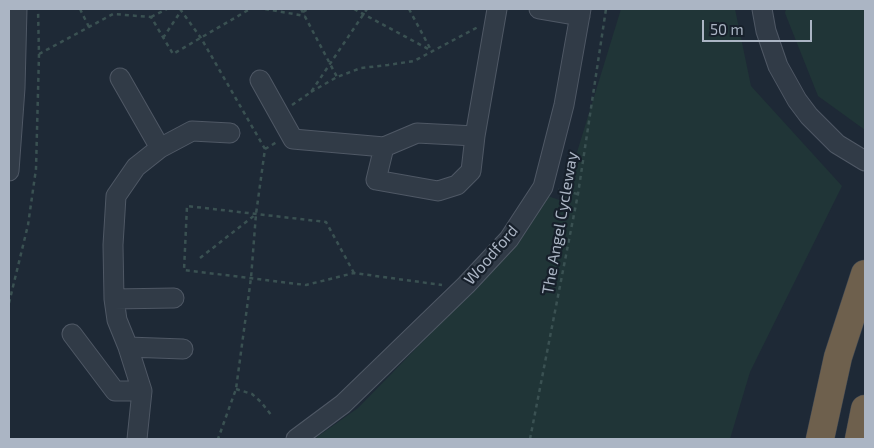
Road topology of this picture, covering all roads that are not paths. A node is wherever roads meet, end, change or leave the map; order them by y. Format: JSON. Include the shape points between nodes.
{"nodes":[{"id":1,"x":16,"y":9,"type":"edge"},
{"id":2,"x":538,"y":9,"type":"edge"},
{"id":3,"x":762,"y":9,"type":"edge"},
{"id":4,"x":580,"y":12,"type":"edge"},
{"id":5,"x":497,"y":13,"type":"edge"},
{"id":6,"x":120,"y":78,"type":"dead end"},
{"id":7,"x":260,"y":80,"type":"dead end"},
{"id":8,"x":230,"y":133,"type":"dead end"},
{"id":9,"x":475,"y":136,"type":"junction"},
{"id":10,"x":384,"y":147,"type":"junction"},
{"id":11,"x":160,"y":148,"type":"junction"},
{"id":12,"x":865,"y":161,"type":"edge"},
{"id":13,"x":9,"y":171,"type":"edge"},
{"id":14,"x":865,"y":274,"type":"edge"},
{"id":15,"x":114,"y":298,"type":"junction"},
{"id":16,"x":174,"y":298,"type":"dead end"},
{"id":17,"x":72,"y":334,"type":"dead end"},
{"id":18,"x":128,"y":347,"type":"junction"},
{"id":19,"x":183,"y":349,"type":"dead end"},
{"id":20,"x":142,"y":392,"type":"junction"},
{"id":21,"x":865,"y":410,"type":"edge"},
{"id":22,"x":137,"y":439,"type":"edge"},
{"id":23,"x":296,"y":439,"type":"edge"},
{"id":24,"x":820,"y":439,"type":"edge"},
{"id":25,"x":859,"y":439,"type":"edge"}],
"edges":[{"from":1,"to":13,"type":"street"},
{"from":2,"to":4,"type":"street"},
{"from":3,"to":12,"type":"street","via":[[771,48],[787,84],[809,116],[837,144]]},
{"from":4,"to":23,"type":"street","name":"Woodford","via":[[564,104],[543,187],[509,239],[350,398]]},
{"from":5,"to":9,"type":"street"},
{"from":6,"to":11,"type":"street"},
{"from":7,"to":10,"type":"street","via":[[293,139]]},
{"from":8,"to":11,"type":"street","via":[[192,131]]},
{"from":9,"to":10,"type":"street","via":[[417,133]]},
{"from":9,"to":10,"type":"street","via":[[471,171],[457,185],[438,190],[376,180]]},
{"from":11,"to":15,"type":"street","via":[[136,167],[116,196]]},
{"from":14,"to":24,"type":"highway","via":[[838,357]]},
{"from":15,"to":16,"type":"street"},
{"from":15,"to":18,"type":"street","via":[[117,320]]},
{"from":17,"to":20,"type":"street","via":[[115,391]]},
{"from":18,"to":19,"type":"street"},
{"from":18,"to":20,"type":"street"},
{"from":20,"to":22,"type":"street"},
{"from":21,"to":25,"type":"highway"}]}
